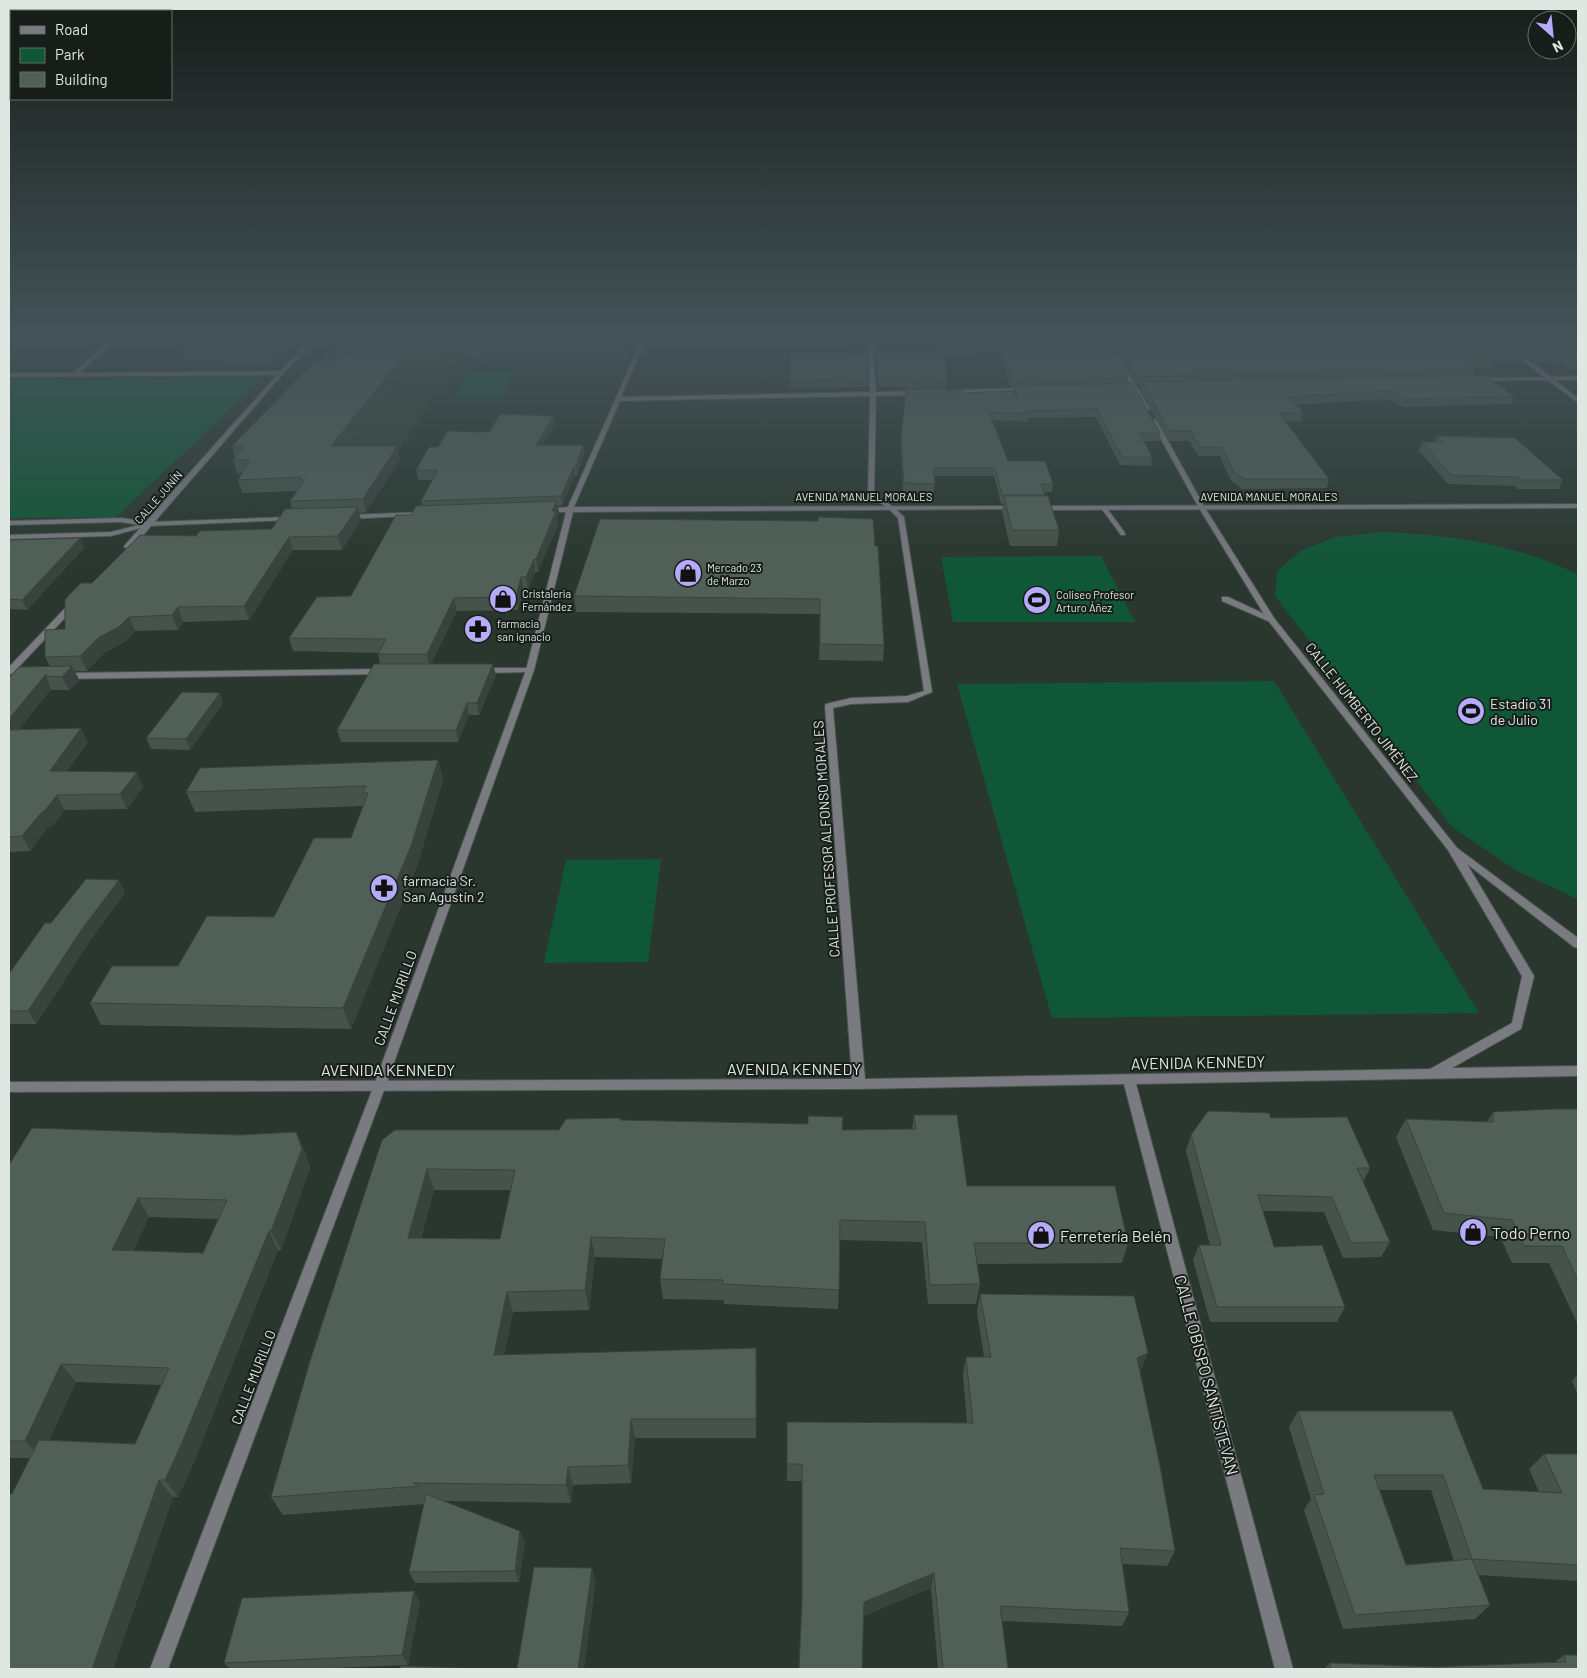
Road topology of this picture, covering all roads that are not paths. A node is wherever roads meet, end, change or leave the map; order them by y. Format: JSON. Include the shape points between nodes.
{"nodes":[{"id":1,"x":247,"y":412,"type":"edge"},
{"id":2,"x":614,"y":412,"type":"edge"},
{"id":3,"x":873,"y":412,"type":"edge"},
{"id":4,"x":1149,"y":412,"type":"edge"},
{"id":5,"x":1578,"y":506,"type":"edge"},
{"id":6,"x":890,"y":507,"type":"junction"},
{"id":7,"x":1104,"y":508,"type":"junction"},
{"id":8,"x":1202,"y":508,"type":"junction"},
{"id":9,"x":570,"y":509,"type":"junction"},
{"id":10,"x":540,"y":510,"type":"edge"},
{"id":11,"x":430,"y":514,"type":"edge"},
{"id":12,"x":340,"y":517,"type":"edge"},
{"id":13,"x":300,"y":519,"type":"edge"},
{"id":14,"x":9,"y":523,"type":"edge"},
{"id":15,"x":150,"y":524,"type":"junction"},
{"id":16,"x":1123,"y":534,"type":"dead end"},
{"id":17,"x":9,"y":536,"type":"edge"},
{"id":18,"x":123,"y":552,"type":"edge"},
{"id":19,"x":83,"y":594,"type":"edge"},
{"id":20,"x":1225,"y":599,"type":"dead end"},
{"id":21,"x":1271,"y":619,"type":"junction"},
{"id":22,"x":530,"y":670,"type":"junction"},
{"id":23,"x":471,"y":671,"type":"edge"},
{"id":24,"x":9,"y":672,"type":"edge"},
{"id":25,"x":392,"y":672,"type":"edge"},
{"id":26,"x":58,"y":676,"type":"edge"},
{"id":27,"x":9,"y":677,"type":"edge"},
{"id":28,"x":19,"y":677,"type":"edge"},
{"id":29,"x":1452,"y":848,"type":"junction"},
{"id":30,"x":1578,"y":944,"type":"edge"},
{"id":31,"x":1578,"y":1072,"type":"edge"},
{"id":32,"x":1431,"y":1074,"type":"junction"},
{"id":33,"x":1130,"y":1080,"type":"junction"},
{"id":34,"x":858,"y":1084,"type":"junction"},
{"id":35,"x":380,"y":1085,"type":"junction"},
{"id":36,"x":9,"y":1087,"type":"edge"},
{"id":37,"x":159,"y":1669,"type":"edge"},
{"id":38,"x":1284,"y":1669,"type":"edge"}],
"edges":[{"from":1,"to":15,"type":"street","name":"CALLE JUNÍN"},
{"from":2,"to":9,"type":"street","name":"CALLE MURILLO"},
{"from":3,"to":6,"type":"street","name":"CALLE PROFESOR ALFONSO MORALES","via":[[871,495]]},
{"from":4,"to":8,"type":"street","name":"CALLE HUMBERTO JIMÉNEZ"},
{"from":5,"to":8,"type":"street","name":"AVENIDA MANUEL MORALES"},
{"from":6,"to":7,"type":"street","name":"AVENIDA MANUEL MORALES"},
{"from":6,"to":9,"type":"street","name":"AVENIDA MANUEL MORALES"},
{"from":6,"to":34,"type":"street","name":"CALLE PROFESOR ALFONSO MORALES","via":[[901,517],[928,692],[908,699],[851,700],[830,706]]},
{"from":7,"to":8,"type":"street","name":"AVENIDA MANUEL MORALES"},
{"from":7,"to":16,"type":"street"},
{"from":8,"to":21,"type":"street","name":"CALLE HUMBERTO JIMÉNEZ"},
{"from":9,"to":10,"type":"street","name":"AVENIDA MANUEL MORALES"},
{"from":9,"to":22,"type":"street","name":"CALLE MURILLO"},
{"from":11,"to":12,"type":"street"},
{"from":13,"to":15,"type":"street"},
{"from":14,"to":15,"type":"street","via":[[121,520]]},
{"from":15,"to":17,"type":"street","via":[[111,534]]},
{"from":15,"to":18,"type":"street","name":"CALLE JUNÍN"},
{"from":19,"to":24,"type":"street"},
{"from":20,"to":21,"type":"street"},
{"from":21,"to":29,"type":"street","name":"CALLE HUMBERTO JIMÉNEZ"},
{"from":22,"to":23,"type":"street"},
{"from":22,"to":35,"type":"street","name":"CALLE MURILLO"},
{"from":25,"to":26,"type":"street"},
{"from":27,"to":28,"type":"street"},
{"from":29,"to":30,"type":"street"},
{"from":29,"to":32,"type":"street","name":"CALLE HUMBERTO JIMÉNEZ","via":[[1528,976],[1517,1026]]},
{"from":31,"to":32,"type":"street","name":"AVENIDA KENNEDY"},
{"from":32,"to":33,"type":"street","name":"AVENIDA KENNEDY"},
{"from":33,"to":34,"type":"street","name":"AVENIDA KENNEDY"},
{"from":33,"to":38,"type":"street","name":"CALLE OBISPO SANTISTEVAN"},
{"from":34,"to":35,"type":"street","name":"AVENIDA KENNEDY"},
{"from":35,"to":36,"type":"street","name":"AVENIDA KENNEDY"},
{"from":35,"to":37,"type":"street","name":"CALLE MURILLO"}]}
